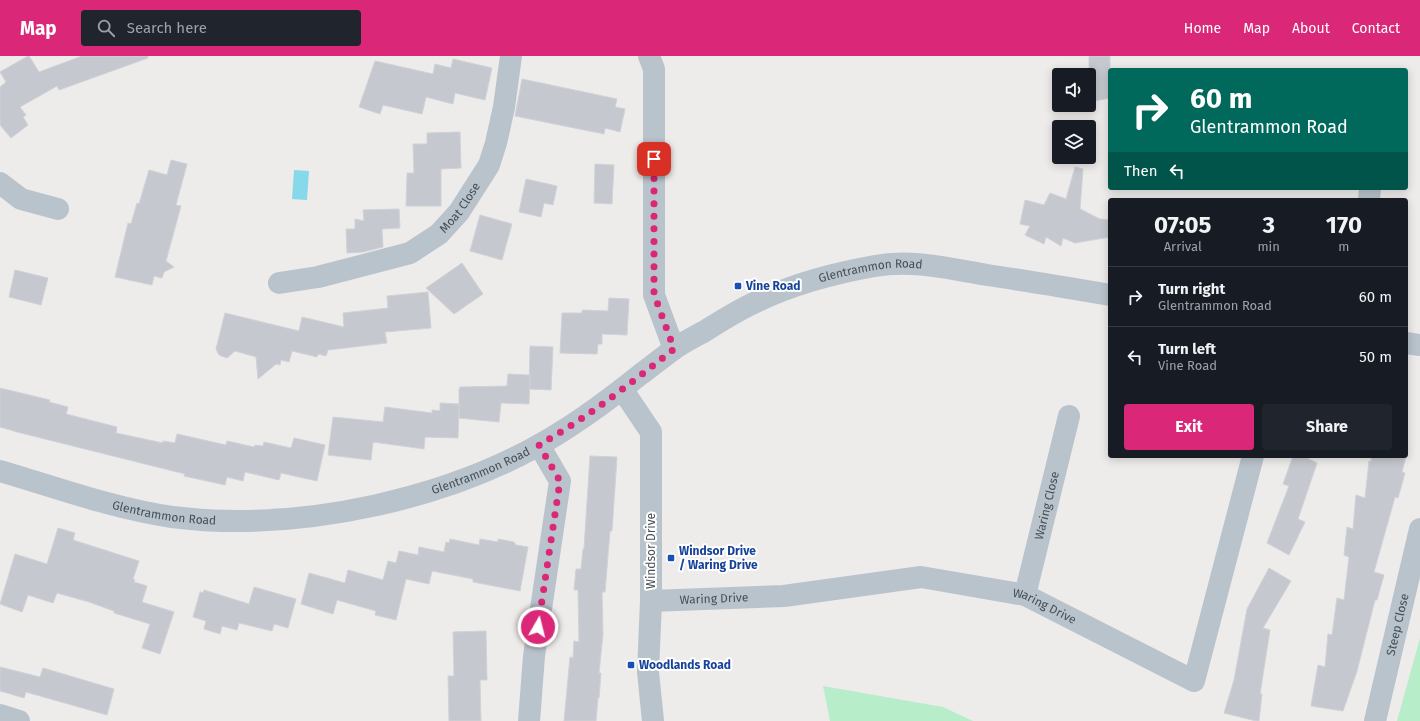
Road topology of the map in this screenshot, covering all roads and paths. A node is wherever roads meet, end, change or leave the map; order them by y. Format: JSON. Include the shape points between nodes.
{"nodes":[{"id":1,"x":511,"y":56,"type":"edge"},
{"id":2,"x":649,"y":56,"type":"edge"},
{"id":3,"x":0,"y":183,"type":"edge"},
{"id":4,"x":58,"y":209,"type":"dead end"},
{"id":5,"x":279,"y":283,"type":"dead end"},
{"id":6,"x":1108,"y":295,"type":"edge"},
{"id":7,"x":1408,"y":343,"type":"edge"},
{"id":8,"x":1420,"y":345,"type":"edge"},
{"id":9,"x":674,"y":349,"type":"junction"},
{"id":10,"x":622,"y":389,"type":"junction"},
{"id":11,"x":1069,"y":416,"type":"dead end"},
{"id":12,"x":539,"y":445,"type":"junction"},
{"id":13,"x":1252,"y":458,"type":"edge"},
{"id":14,"x":0,"y":471,"type":"edge"},
{"id":15,"x":1420,"y":529,"type":"edge"},
{"id":16,"x":1025,"y":595,"type":"junction"},
{"id":17,"x":651,"y":601,"type":"junction"},
{"id":18,"x":0,"y":715,"type":"edge"},
{"id":19,"x":20,"y":721,"type":"edge"},
{"id":20,"x":529,"y":721,"type":"edge"},
{"id":21,"x":653,"y":721,"type":"edge"},
{"id":22,"x":1375,"y":721,"type":"edge"}],
"edges":[{"from":1,"to":5,"type":"street","name":"Moat Close","via":[[504,107],[489,165],[474,190],[439,234],[410,253],[318,277]]},
{"from":2,"to":9,"type":"street","via":[[654,69],[654,294]]},
{"from":3,"to":4,"type":"street","via":[[22,199]]},
{"from":6,"to":9,"type":"street","name":"Glentrammon Road","via":[[930,266],[878,265],[820,278],[754,302]]},
{"from":7,"to":8,"type":"street"},
{"from":9,"to":10,"type":"street","name":"Glentrammon Road"},
{"from":10,"to":12,"type":"street","name":"Glentrammon Road"},
{"from":10,"to":17,"type":"street","name":"Windsor Drive","via":[[651,432]]},
{"from":11,"to":16,"type":"street","name":"Waring Close"},
{"from":12,"to":14,"type":"street","name":"Glentrammon Road","via":[[505,463],[428,492],[328,514],[254,520],[193,519],[146,512]]},
{"from":12,"to":20,"type":"street","via":[[560,481],[534,656]]},
{"from":13,"to":16,"type":"street","name":"Waring Drive","via":[[1194,680]]},
{"from":15,"to":22,"type":"street","name":"Steep Close"},
{"from":16,"to":17,"type":"street","name":"Waring Drive","via":[[921,577],[784,596]]},
{"from":17,"to":21,"type":"street","name":"Windsor Drive","via":[[648,672]]},
{"from":18,"to":19,"type":"street"}]}
